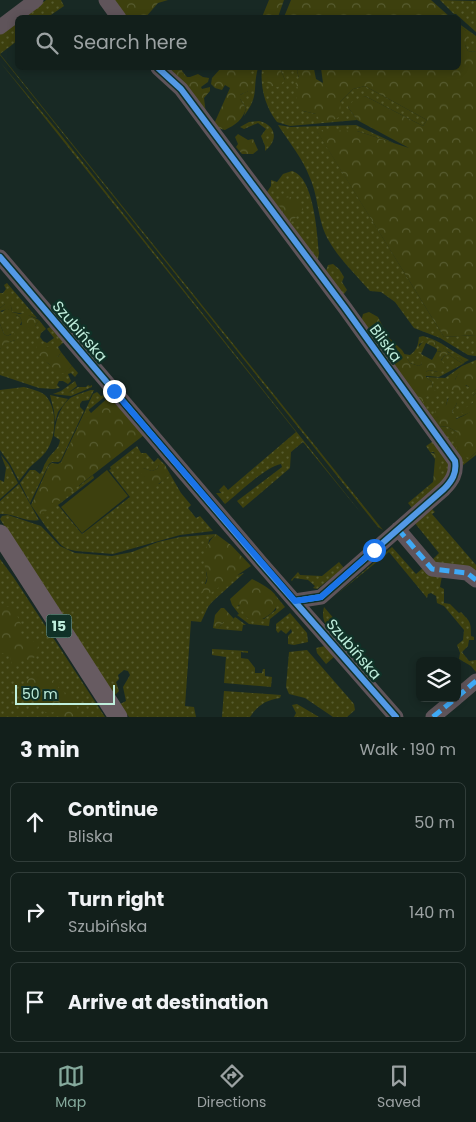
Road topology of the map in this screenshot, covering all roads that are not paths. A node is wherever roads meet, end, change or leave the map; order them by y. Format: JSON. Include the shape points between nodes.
{"nodes":[{"id":1,"x":36,"y":0,"type":"edge"},
{"id":2,"x":106,"y":0,"type":"edge"},
{"id":3,"x":16,"y":15,"type":"edge"},
{"id":4,"x":117,"y":15,"type":"edge"},
{"id":5,"x":15,"y":16,"type":"edge"},
{"id":6,"x":0,"y":27,"type":"edge"},
{"id":7,"x":160,"y":70,"type":"edge"},
{"id":8,"x":0,"y":257,"type":"edge"},
{"id":9,"x":398,"y":529,"type":"junction"},
{"id":10,"x":0,"y":534,"type":"edge"},
{"id":11,"x":476,"y":580,"type":"edge"},
{"id":12,"x":321,"y":597,"type":"junction"},
{"id":13,"x":295,"y":601,"type":"junction"},
{"id":14,"x":318,"y":627,"type":"junction"},
{"id":15,"x":476,"y":681,"type":"edge"},
{"id":16,"x":461,"y":694,"type":"edge"},
{"id":17,"x":452,"y":702,"type":"edge"},
{"id":18,"x":118,"y":717,"type":"edge"},
{"id":19,"x":396,"y":717,"type":"edge"},
{"id":20,"x":433,"y":717,"type":"edge"}],
"edges":[{"from":1,"to":3,"type":"street"},
{"from":2,"to":4,"type":"street"},
{"from":5,"to":6,"type":"street"},
{"from":7,"to":9,"type":"street","name":"Bliska","via":[[181,89],[453,458],[455,473],[449,484]]},
{"from":8,"to":13,"type":"street","name":"Szubińska"},
{"from":9,"to":11,"type":"street","via":[[432,569],[467,573]]},
{"from":9,"to":12,"type":"street","name":"Bliska"},
{"from":10,"to":18,"type":"main road","number":"15"},
{"from":12,"to":13,"type":"street"},
{"from":12,"to":14,"type":"street"},
{"from":13,"to":14,"type":"street","name":"Szubińska"},
{"from":14,"to":19,"type":"street","name":"Szubińska"},
{"from":15,"to":16,"type":"street"},
{"from":17,"to":20,"type":"street"}]}
